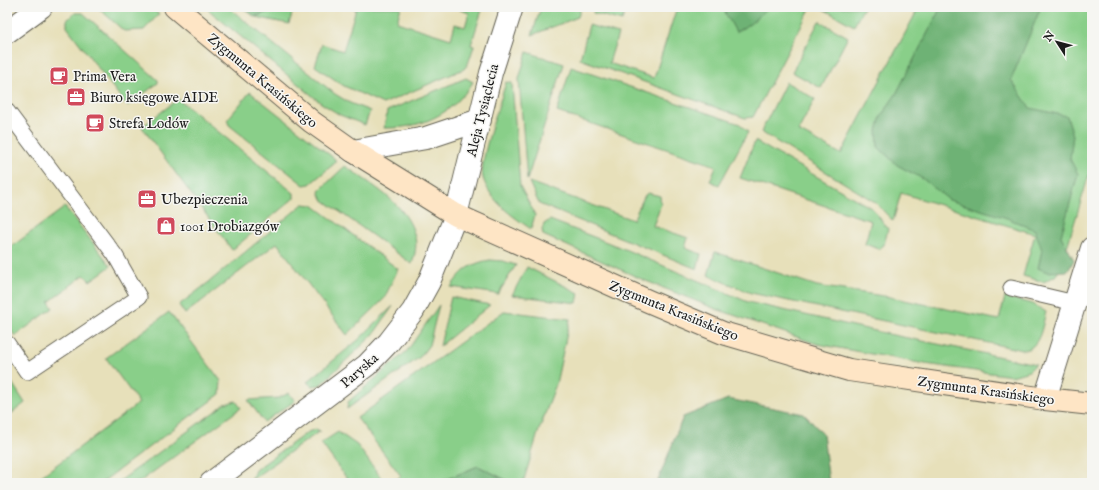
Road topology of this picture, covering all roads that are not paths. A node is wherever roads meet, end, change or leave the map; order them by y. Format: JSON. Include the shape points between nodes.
{"nodes":[{"id":1,"x":41,"y":7,"type":"edge"},
{"id":2,"x":175,"y":7,"type":"edge"},
{"id":3,"x":512,"y":7,"type":"edge"},
{"id":4,"x":7,"y":32,"type":"edge"},
{"id":5,"x":7,"y":111,"type":"edge"},
{"id":6,"x":480,"y":120,"type":"junction"},
{"id":7,"x":353,"y":151,"type":"junction"},
{"id":8,"x":456,"y":215,"type":"junction"},
{"id":9,"x":1092,"y":248,"type":"edge"},
{"id":10,"x":1011,"y":288,"type":"dead end"},
{"id":11,"x":1075,"y":303,"type":"junction"},
{"id":12,"x":7,"y":343,"type":"edge"},
{"id":13,"x":1045,"y":399,"type":"junction"},
{"id":14,"x":1092,"y":404,"type":"edge"},
{"id":15,"x":211,"y":483,"type":"edge"}],
"edges":[{"from":1,"to":4,"type":"street"},
{"from":2,"to":7,"type":"street","name":"Zygmunta Krasińskiego","via":[[312,122]]},
{"from":3,"to":6,"type":"street","name":"Aleja Tysiąclecia","via":[[491,73]]},
{"from":5,"to":12,"type":"lane","via":[[115,255],[139,297],[28,372]]},
{"from":6,"to":7,"type":"street","via":[[426,138]]},
{"from":6,"to":8,"type":"street","name":"Aleja Tysiąclecia"},
{"from":7,"to":8,"type":"street","name":"Zygmunta Krasińskiego"},
{"from":8,"to":13,"type":"street","name":"Zygmunta Krasińskiego","via":[[648,302],[723,332],[850,370]]},
{"from":8,"to":15,"type":"street","name":"Paryska","via":[[429,282],[413,311],[389,342],[367,365]]},
{"from":9,"to":11,"type":"street"},
{"from":10,"to":11,"type":"lane"},
{"from":11,"to":13,"type":"street"},
{"from":13,"to":14,"type":"street","name":"Zygmunta Krasińskiego"}]}
